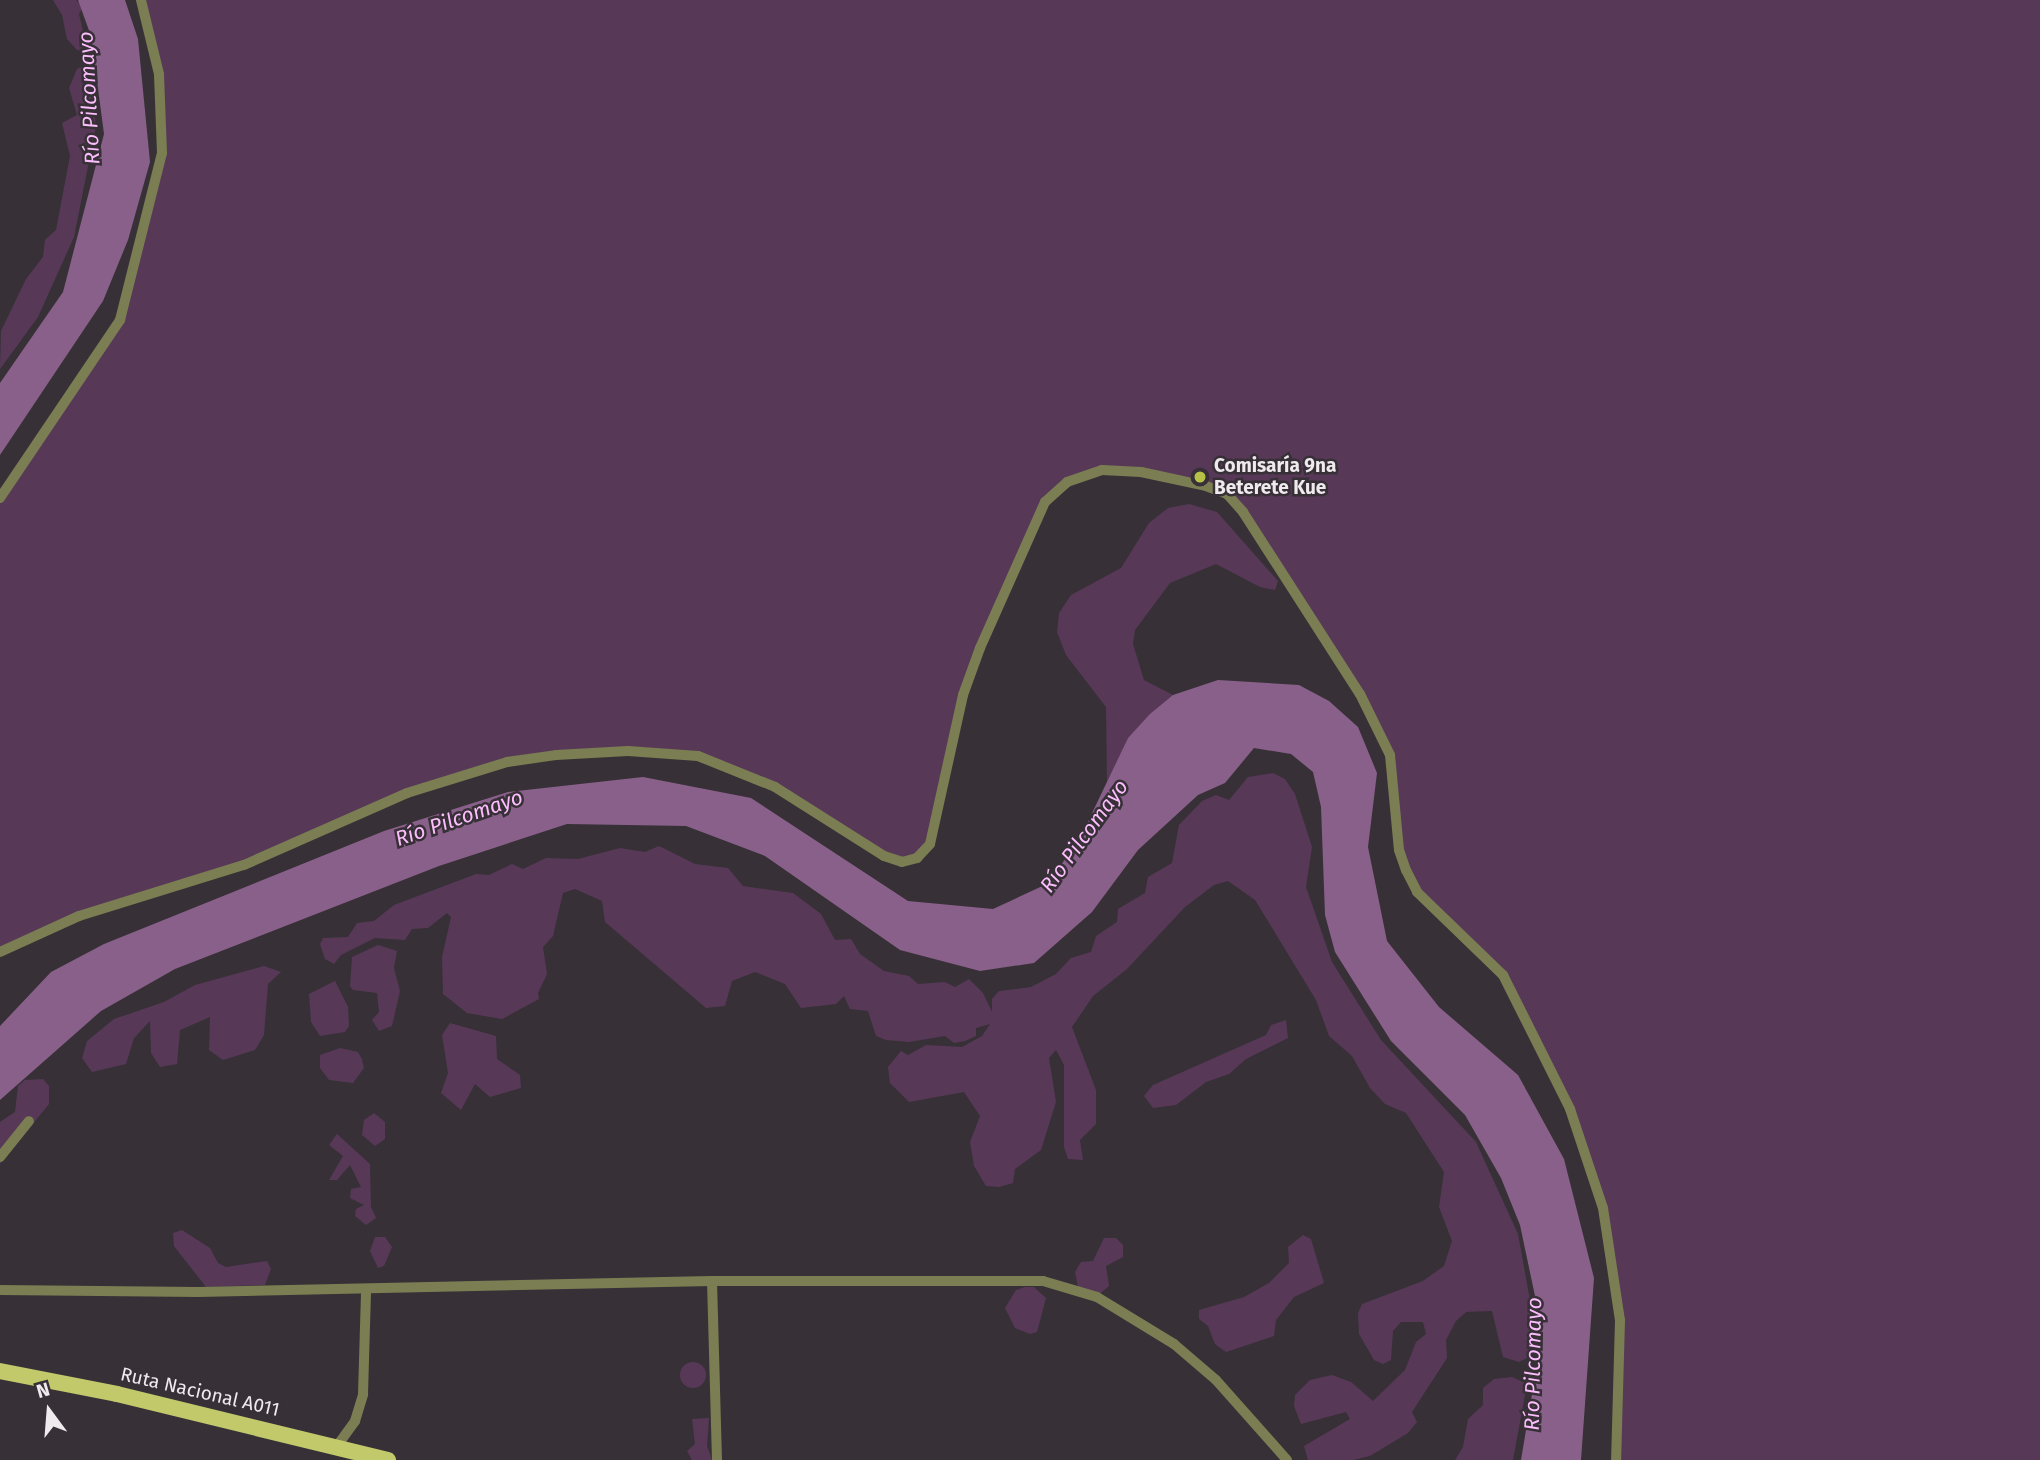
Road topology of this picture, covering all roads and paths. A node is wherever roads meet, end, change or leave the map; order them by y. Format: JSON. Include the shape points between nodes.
{"nodes":[{"id":1,"x":141,"y":0,"type":"edge"},
{"id":2,"x":0,"y":498,"type":"edge"},
{"id":3,"x":0,"y":952,"type":"edge"},
{"id":4,"x":29,"y":1121,"type":"dead end"},
{"id":5,"x":0,"y":1157,"type":"edge"},
{"id":6,"x":712,"y":1281,"type":"junction"},
{"id":7,"x":0,"y":1290,"type":"edge"},
{"id":8,"x":366,"y":1290,"type":"junction"},
{"id":9,"x":1,"y":1375,"type":"edge"},
{"id":10,"x":337,"y":1447,"type":"junction"},
{"id":11,"x":388,"y":1460,"type":"edge"},
{"id":12,"x":717,"y":1460,"type":"edge"},
{"id":13,"x":1287,"y":1460,"type":"edge"},
{"id":14,"x":1616,"y":1460,"type":"edge"}],
"edges":[{"from":1,"to":2,"type":"street","via":[[159,74],[162,153],[120,320]]},
{"from":3,"to":14,"type":"street","via":[[89,912],[244,865],[407,793],[507,762],[556,755],[628,751],[698,757],[775,787],[884,856],[902,862],[917,858],[930,844],[963,695],[1045,502],[1067,482],[1102,470],[1141,472],[1206,486],[1227,494],[1243,512],[1360,694],[1390,755],[1399,850],[1417,892],[1503,975],[1570,1109],[1603,1208],[1620,1320]]},
{"from":4,"to":5,"type":"street"},
{"from":6,"to":8,"type":"street"},
{"from":6,"to":12,"type":"street"},
{"from":6,"to":13,"type":"street","via":[[1007,1278],[1074,1289],[1133,1315],[1174,1344],[1216,1380]]},
{"from":7,"to":8,"type":"street"},
{"from":8,"to":10,"type":"street","via":[[363,1394],[355,1421]]},
{"from":9,"to":10,"type":"main road","name":"Ruta Nacional A011"},
{"from":10,"to":11,"type":"main road","name":"Ruta Nacional A011"}]}
